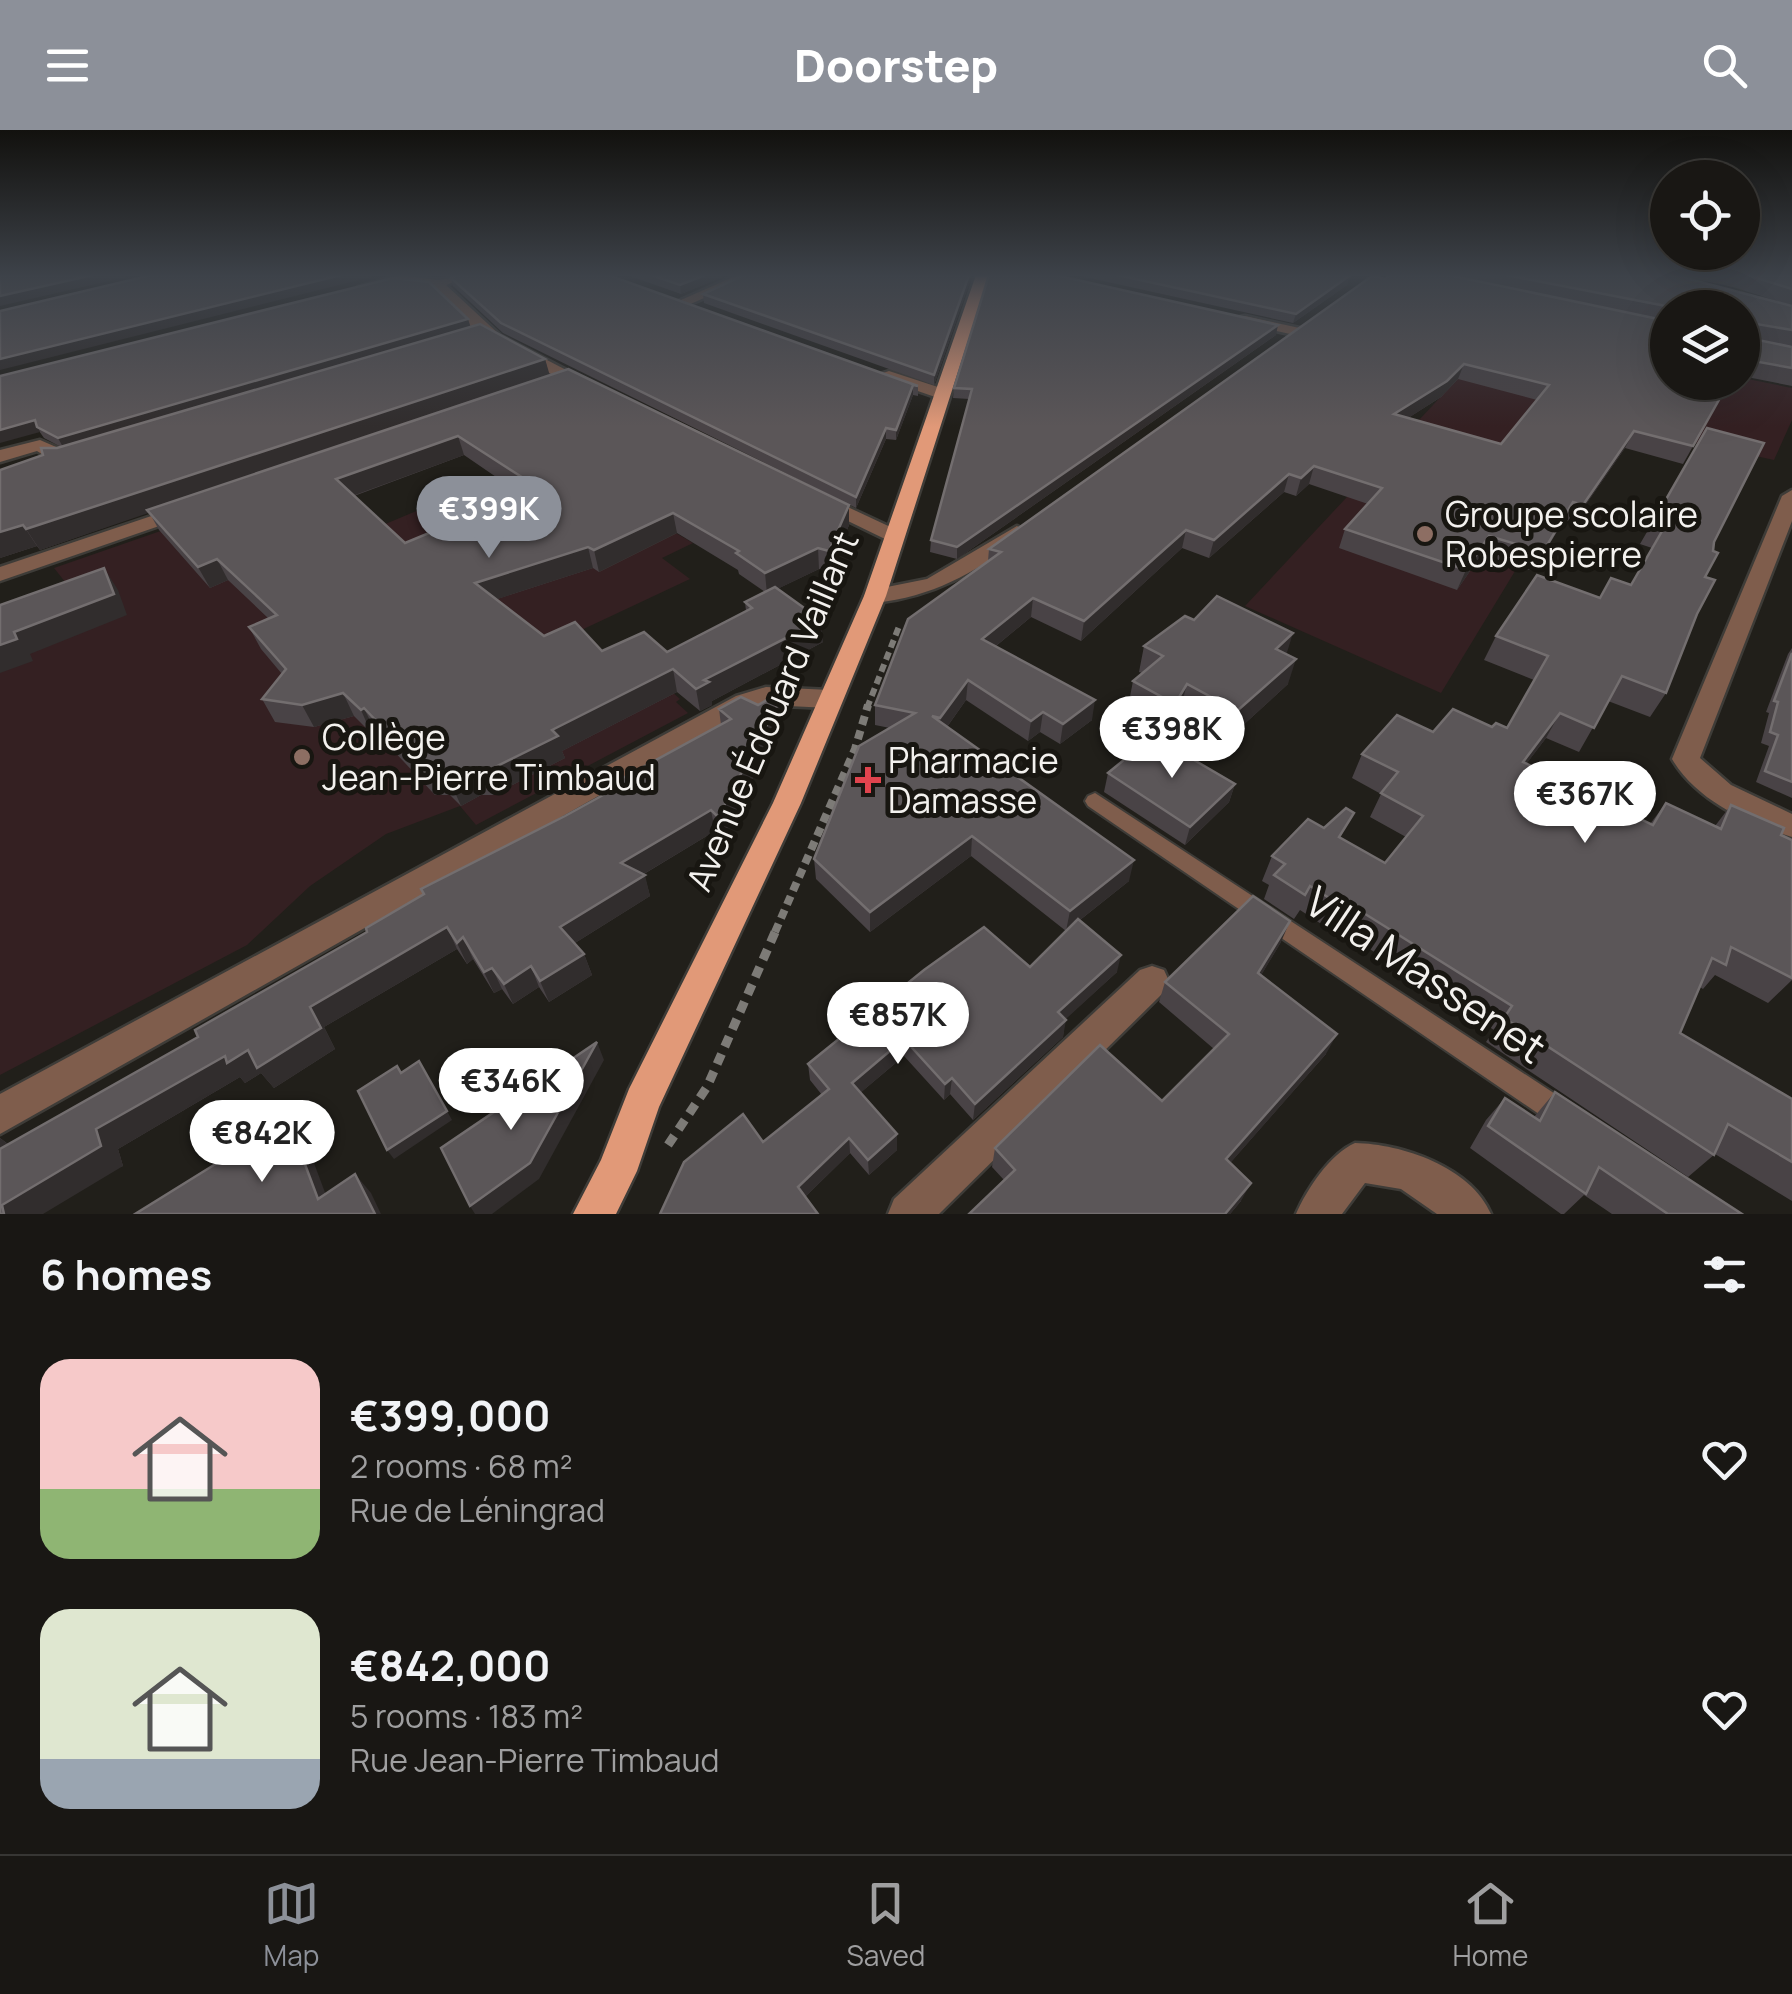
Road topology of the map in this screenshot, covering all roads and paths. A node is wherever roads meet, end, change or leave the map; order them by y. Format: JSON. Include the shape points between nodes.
{"nodes":[{"id":1,"x":474,"y":326,"type":"edge"},
{"id":2,"x":967,"y":326,"type":"edge"},
{"id":3,"x":1268,"y":326,"type":"edge"},
{"id":4,"x":1298,"y":332,"type":"edge"},
{"id":5,"x":864,"y":367,"type":"edge"},
{"id":6,"x":941,"y":394,"type":"junction"},
{"id":7,"x":606,"y":395,"type":"edge"},
{"id":8,"x":80,"y":454,"type":"edge"},
{"id":9,"x":0,"y":456,"type":"edge"},
{"id":10,"x":799,"y":490,"type":"edge"},
{"id":11,"x":1792,"y":496,"type":"edge"},
{"id":12,"x":203,"y":504,"type":"edge"},
{"id":13,"x":1040,"y":516,"type":"edge"},
{"id":14,"x":892,"y":536,"type":"junction"},
{"id":15,"x":0,"y":574,"type":"edge"},
{"id":16,"x":874,"y":596,"type":"junction"},
{"id":17,"x":830,"y":700,"type":"junction"},
{"id":18,"x":1095,"y":801,"type":"dead end"},
{"id":19,"x":1792,"y":826,"type":"edge"},
{"id":20,"x":1152,"y":981,"type":"dead end"},
{"id":21,"x":0,"y":1114,"type":"edge"},
{"id":22,"x":1582,"y":1127,"type":"edge"},
{"id":23,"x":616,"y":1171,"type":"junction"},
{"id":24,"x":594,"y":1214,"type":"edge"},
{"id":25,"x":611,"y":1214,"type":"edge"},
{"id":26,"x":619,"y":1214,"type":"edge"},
{"id":27,"x":909,"y":1214,"type":"edge"},
{"id":28,"x":1316,"y":1214,"type":"edge"},
{"id":29,"x":1470,"y":1214,"type":"edge"}],
"edges":[{"from":1,"to":7,"type":"street","via":[[562,381]]},
{"from":2,"to":6,"type":"main road","name":"Avenue Édouard Vaillant"},
{"from":3,"to":4,"type":"street"},
{"from":5,"to":6,"type":"street"},
{"from":6,"to":14,"type":"main road","name":"Avenue Édouard Vaillant"},
{"from":8,"to":9,"type":"street","via":[[61,460],[40,445]]},
{"from":10,"to":14,"type":"street"},
{"from":11,"to":19,"type":"street","via":[[1686,759],[1699,778],[1729,799]]},
{"from":12,"to":15,"type":"street"},
{"from":13,"to":16,"type":"street","via":[[937,586]]},
{"from":14,"to":16,"type":"main road","name":"Avenue Édouard Vaillant"},
{"from":16,"to":17,"type":"main road","name":"Avenue Édouard Vaillant"},
{"from":17,"to":21,"type":"street","via":[[779,694],[746,702]]},
{"from":17,"to":23,"type":"main road","name":"Avenue Édouard Vaillant"},
{"from":18,"to":22,"type":"lane","name":"Villa Massenet"},
{"from":20,"to":27,"type":"street"},
{"from":23,"to":24,"type":"main road","name":"Avenue Édouard Vaillant"},
{"from":23,"to":25,"type":"main road","name":"Avenue Édouard Vaillant"},
{"from":23,"to":26,"type":"lane"},
{"from":28,"to":29,"type":"street","via":[[1355,1164],[1387,1163],[1424,1178]]}]}
